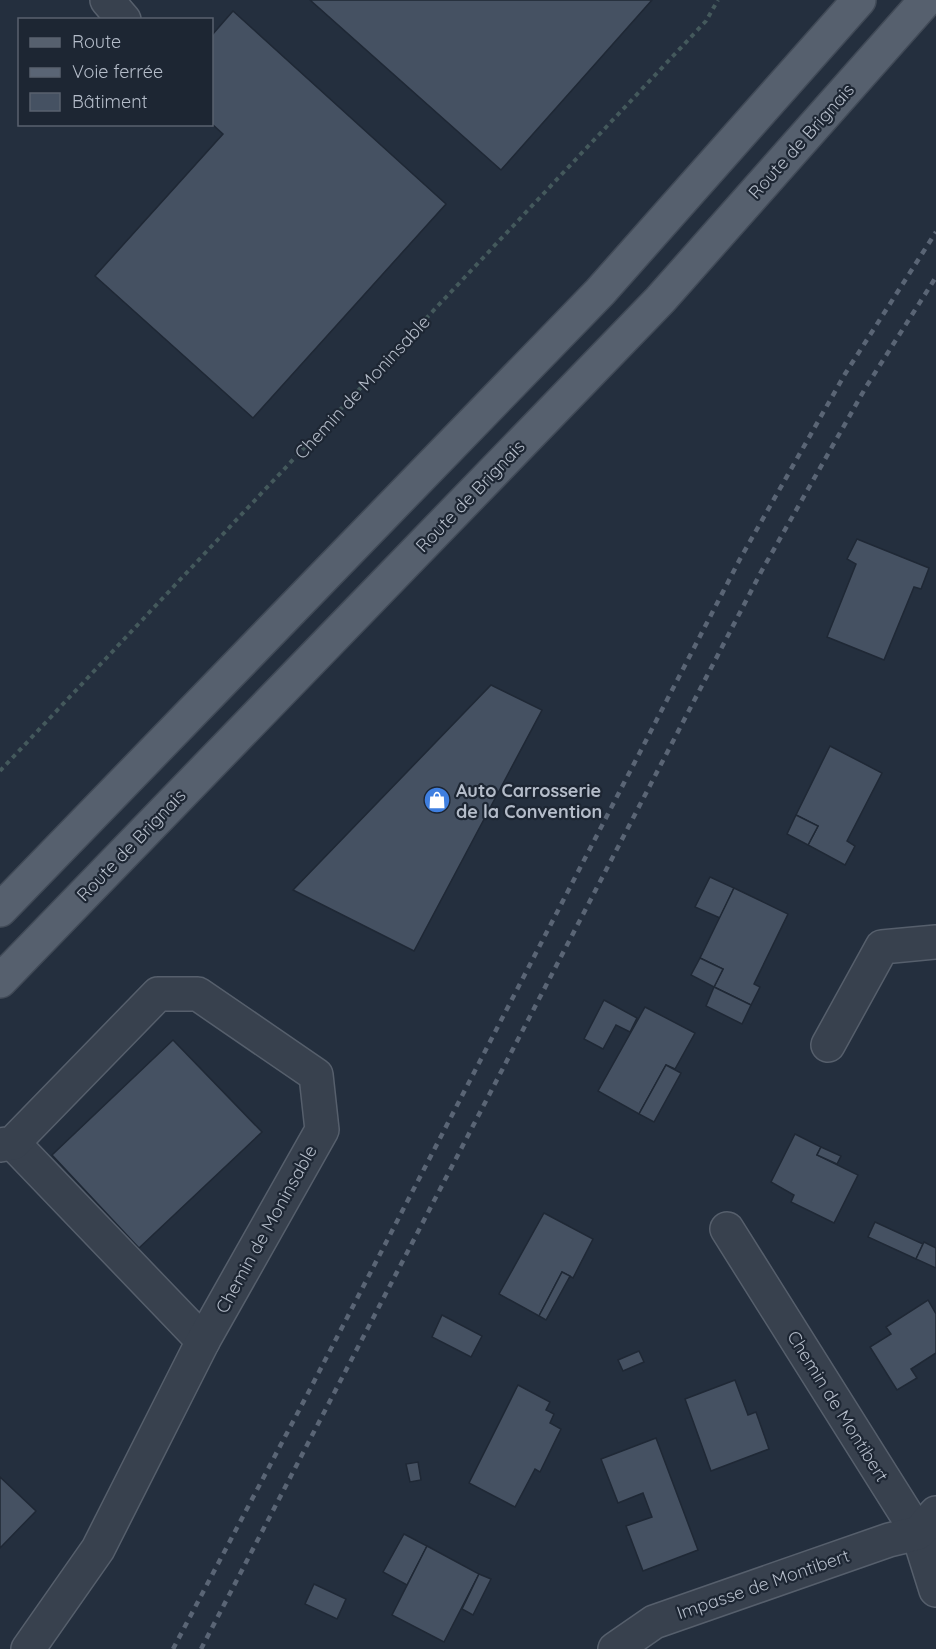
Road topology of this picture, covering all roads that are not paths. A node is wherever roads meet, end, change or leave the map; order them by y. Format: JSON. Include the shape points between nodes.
{"nodes":[{"id":1,"x":107,"y":0,"type":"edge"},
{"id":2,"x":859,"y":0,"type":"edge"},
{"id":3,"x":926,"y":0,"type":"edge"},
{"id":4,"x":122,"y":18,"type":"edge"},
{"id":5,"x":0,"y":910,"type":"edge"},
{"id":6,"x":936,"y":942,"type":"edge"},
{"id":7,"x":0,"y":981,"type":"edge"},
{"id":8,"x":828,"y":1045,"type":"dead end"},
{"id":9,"x":6,"y":1144,"type":"edge"},
{"id":10,"x":727,"y":1229,"type":"dead end"},
{"id":11,"x":203,"y":1341,"type":"junction"},
{"id":12,"x":927,"y":1523,"type":"edge"},
{"id":13,"x":936,"y":1590,"type":"edge"},
{"id":14,"x":28,"y":1649,"type":"edge"},
{"id":15,"x":615,"y":1649,"type":"edge"}],
"edges":[{"from":1,"to":4,"type":"street"},
{"from":2,"to":5,"type":"main road","via":[[600,292]]},
{"from":3,"to":7,"type":"main road","name":"Route de Brignais","via":[[660,300]]},
{"from":6,"to":8,"type":"street","via":[[882,947]]},
{"from":9,"to":11,"type":"street","name":"Chemin de Moninsable"},
{"from":9,"to":11,"type":"street","name":"Chemin de Moninsable","via":[[158,994],[198,993],[316,1075],[322,1130]]},
{"from":10,"to":12,"type":"street","name":"Chemin de Montibert"},
{"from":11,"to":14,"type":"street","name":"Chemin de Moninsable","via":[[98,1549]]},
{"from":12,"to":13,"type":"street","name":"Chemin de Montibert"},
{"from":12,"to":15,"type":"street","name":"Impasse de Montibert","via":[[889,1540],[654,1622]]}]}
